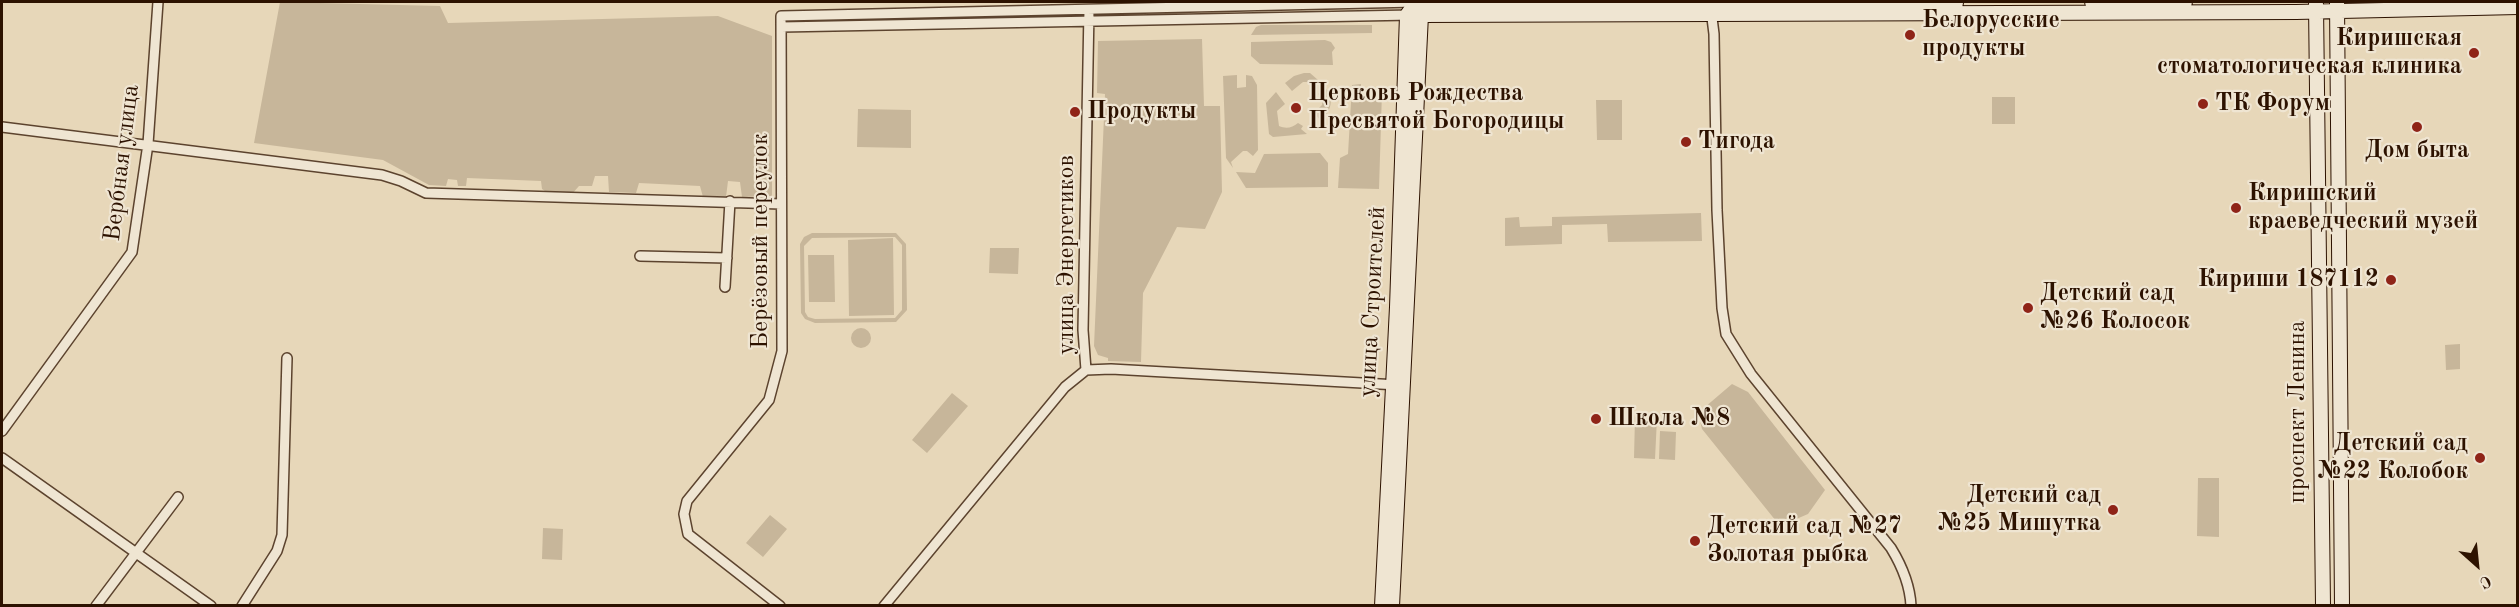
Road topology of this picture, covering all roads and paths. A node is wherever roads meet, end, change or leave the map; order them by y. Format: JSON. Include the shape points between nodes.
{"nodes":[{"id":1,"x":158,"y":2,"type":"edge"},
{"id":2,"x":1886,"y":2,"type":"edge"},
{"id":3,"x":2186,"y":2,"type":"edge"},
{"id":4,"x":1417,"y":6,"type":"edge"},
{"id":5,"x":1710,"y":6,"type":"edge"},
{"id":6,"x":2316,"y":6,"type":"edge"},
{"id":7,"x":2337,"y":6,"type":"edge"},
{"id":8,"x":2517,"y":7,"type":"edge"},
{"id":9,"x":1089,"y":10,"type":"junction"},
{"id":10,"x":1407,"y":15,"type":"junction"},
{"id":11,"x":1090,"y":21,"type":"junction"},
{"id":12,"x":781,"y":27,"type":"junction"},
{"id":13,"x":2,"y":127,"type":"edge"},
{"id":14,"x":148,"y":144,"type":"junction"},
{"id":15,"x":730,"y":201,"type":"junction"},
{"id":16,"x":781,"y":204,"type":"junction"},
{"id":17,"x":640,"y":256,"type":"dead end"},
{"id":18,"x":727,"y":258,"type":"junction"},
{"id":19,"x":726,"y":287,"type":"dead end"},
{"id":20,"x":287,"y":358,"type":"dead end"},
{"id":21,"x":1086,"y":370,"type":"junction"},
{"id":22,"x":1398,"y":385,"type":"junction"},
{"id":23,"x":2,"y":431,"type":"edge"},
{"id":24,"x":2,"y":458,"type":"edge"},
{"id":25,"x":178,"y":497,"type":"dead end"},
{"id":26,"x":135,"y":552,"type":"junction"},
{"id":27,"x":96,"y":606,"type":"edge"},
{"id":28,"x":211,"y":606,"type":"edge"},
{"id":29,"x":242,"y":606,"type":"edge"},
{"id":30,"x":780,"y":606,"type":"edge"},
{"id":31,"x":884,"y":606,"type":"edge"},
{"id":32,"x":1382,"y":606,"type":"edge"},
{"id":33,"x":1392,"y":606,"type":"edge"},
{"id":34,"x":1911,"y":606,"type":"edge"},
{"id":35,"x":2323,"y":606,"type":"edge"},
{"id":36,"x":2342,"y":606,"type":"edge"}],
"edges":[{"from":1,"to":14,"type":"street","name":"Вербная улица"},
{"from":2,"to":3,"type":"street"},
{"from":2,"to":5,"type":"street"},
{"from":4,"to":5,"type":"street"},
{"from":4,"to":9,"type":"street"},
{"from":4,"to":10,"type":"street"},
{"from":4,"to":22,"type":"street","name":"улица Строителей"},
{"from":5,"to":6,"type":"street"},
{"from":5,"to":34,"type":"street","via":[[1714,34],[1718,249],[1726,334],[1751,374],[1891,548],[1904,571]]},
{"from":6,"to":7,"type":"street"},
{"from":6,"to":35,"type":"street","name":"проспект Ленина"},
{"from":7,"to":8,"type":"street"},
{"from":7,"to":36,"type":"street","name":"проспект Ленина"},
{"from":9,"to":11,"type":"street","name":"улица Энергетиков"},
{"from":9,"to":12,"type":"street","name":"Берёзовый переулок","via":[[781,16]]},
{"from":10,"to":11,"type":"street"},
{"from":10,"to":22,"type":"street","name":"улица Строителей"},
{"from":11,"to":12,"type":"street"},
{"from":11,"to":21,"type":"street","name":"улица Энергетиков","via":[[1083,330]]},
{"from":12,"to":16,"type":"street","name":"Берёзовый переулок"},
{"from":13,"to":14,"type":"street"},
{"from":14,"to":15,"type":"street","via":[[382,175],[426,194]]},
{"from":14,"to":23,"type":"street","name":"Вербная улица","via":[[132,252]]},
{"from":15,"to":16,"type":"street"},
{"from":15,"to":18,"type":"street"},
{"from":16,"to":30,"type":"street","name":"Берёзовый переулок","via":[[782,351],[776,378],[769,400],[687,501],[684,514],[688,534]]},
{"from":17,"to":18,"type":"street"},
{"from":18,"to":19,"type":"street"},
{"from":20,"to":29,"type":"street","via":[[282,535],[277,551]]},
{"from":21,"to":22,"type":"street"},
{"from":21,"to":31,"type":"street","name":"улица Энергетиков","via":[[1065,387]]},
{"from":22,"to":32,"type":"street","name":"улица Строителей"},
{"from":22,"to":33,"type":"street","name":"улица Строителей"},
{"from":24,"to":26,"type":"street"},
{"from":25,"to":26,"type":"street"},
{"from":26,"to":27,"type":"street"},
{"from":26,"to":28,"type":"street"}]}
